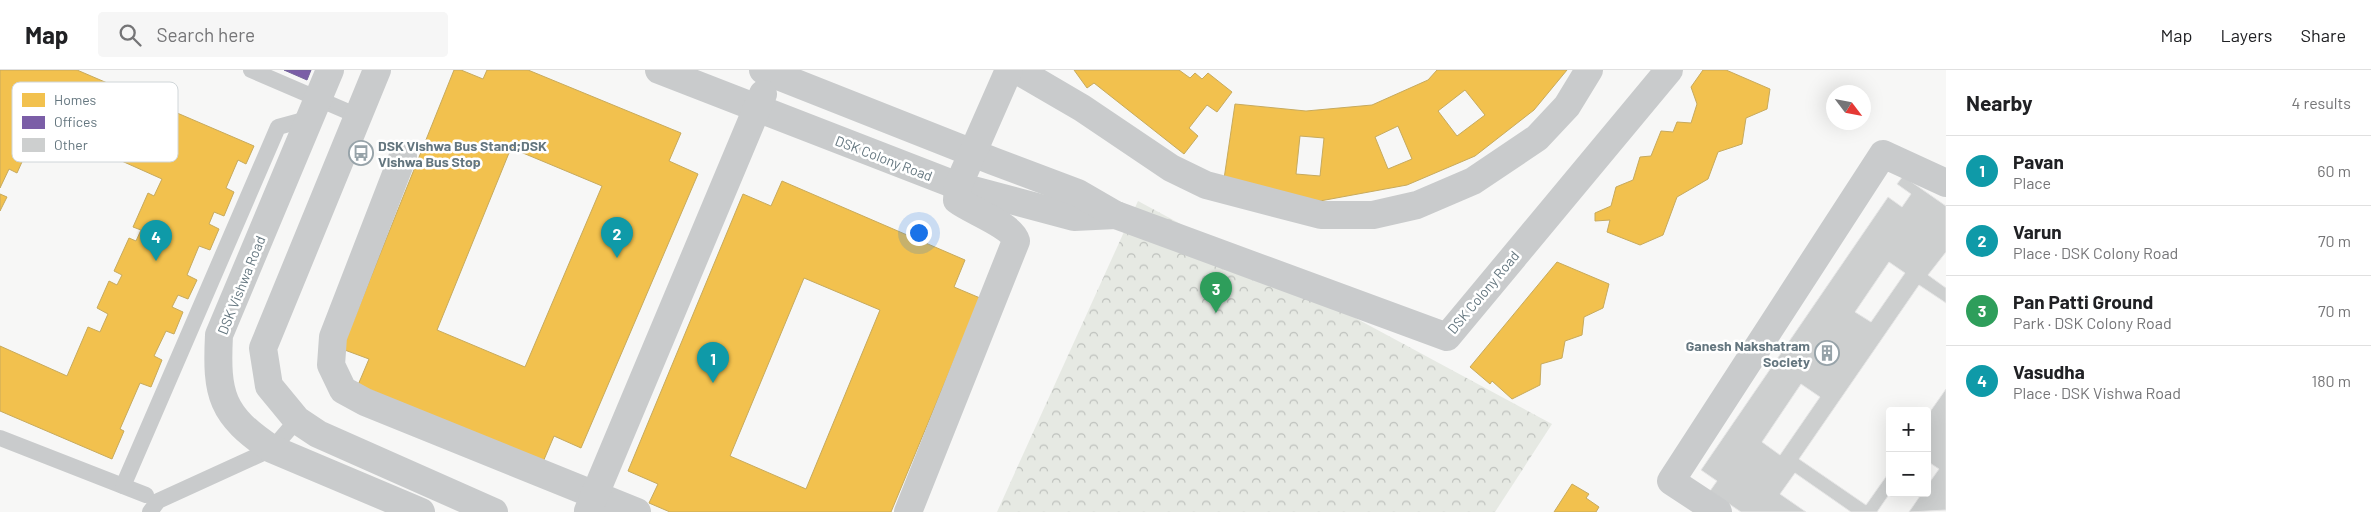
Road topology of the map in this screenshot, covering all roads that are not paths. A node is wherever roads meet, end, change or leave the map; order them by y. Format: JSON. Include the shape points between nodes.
{"nodes":[{"id":1,"x":251,"y":70,"type":"edge"},
{"id":2,"x":330,"y":70,"type":"edge"},
{"id":3,"x":377,"y":70,"type":"edge"},
{"id":4,"x":659,"y":70,"type":"edge"},
{"id":5,"x":1009,"y":70,"type":"edge"},
{"id":6,"x":1017,"y":70,"type":"edge"},
{"id":7,"x":1589,"y":70,"type":"edge"},
{"id":8,"x":1669,"y":70,"type":"edge"},
{"id":9,"x":767,"y":72,"type":"edge"},
{"id":10,"x":315,"y":108,"type":"junction"},
{"id":11,"x":758,"y":110,"type":"junction"},
{"id":12,"x":358,"y":116,"type":"junction"},
{"id":13,"x":972,"y":153,"type":"junction"},
{"id":14,"x":403,"y":156,"type":"dead end"},
{"id":15,"x":1946,"y":183,"type":"edge"},
{"id":16,"x":958,"y":186,"type":"junction"},
{"id":17,"x":1116,"y":215,"type":"junction"},
{"id":18,"x":297,"y":420,"type":"junction"},
{"id":19,"x":0,"y":438,"type":"edge"},
{"id":20,"x":272,"y":449,"type":"junction"},
{"id":21,"x":124,"y":486,"type":"junction"},
{"id":22,"x":146,"y":495,"type":"dead end"},
{"id":23,"x":591,"y":503,"type":"edge"},
{"id":24,"x":150,"y":512,"type":"edge"},
{"id":25,"x":421,"y":512,"type":"edge"},
{"id":26,"x":494,"y":512,"type":"edge"},
{"id":27,"x":637,"y":512,"type":"edge"},
{"id":28,"x":908,"y":512,"type":"edge"},
{"id":29,"x":1718,"y":512,"type":"edge"}],
"edges":[{"from":1,"to":10,"type":"lane"},
{"from":2,"to":10,"type":"street","name":"DSK Vishwa Road"},
{"from":3,"to":12,"type":"street"},
{"from":4,"to":11,"type":"street","name":"DSK Colony Road"},
{"from":5,"to":13,"type":"street"},
{"from":6,"to":7,"type":"street","via":[[1082,108],[1171,168],[1206,185],[1321,215],[1374,215],[1417,206],[1474,181],[1537,138],[1567,106]]},
{"from":8,"to":17,"type":"street","name":"DSK Colony Road","via":[[1447,337]]},
{"from":9,"to":11,"type":"street"},
{"from":9,"to":13,"type":"street","name":"DSK Colony Road"},
{"from":10,"to":12,"type":"lane"},
{"from":10,"to":20,"type":"street","name":"DSK Vishwa Road","via":[[219,336],[217,373],[226,407],[251,435]]},
{"from":10,"to":21,"type":"lane","via":[[278,127]]},
{"from":11,"to":16,"type":"street","name":"DSK Colony Road"},
{"from":11,"to":23,"type":"street"},
{"from":12,"to":18,"type":"street","via":[[263,348],[269,386]]},
{"from":13,"to":16,"type":"street"},
{"from":13,"to":17,"type":"street","name":"DSK Colony Road","via":[[1078,192]]},
{"from":14,"to":23,"type":"street","via":[[333,337],[331,365],[343,390]]},
{"from":15,"to":29,"type":"street","via":[[1883,154],[1671,481]]},
{"from":16,"to":17,"type":"street","name":"DSK Colony Road","via":[[1074,217]]},
{"from":16,"to":28,"type":"street","via":[[957,200],[1008,229],[1016,241]]},
{"from":18,"to":20,"type":"lane"},
{"from":18,"to":26,"type":"street","via":[[318,434]]},
{"from":19,"to":21,"type":"lane"},
{"from":20,"to":24,"type":"lane","via":[[158,501]]},
{"from":20,"to":25,"type":"street","name":"DSK Vishwa Road"},
{"from":21,"to":22,"type":"lane"},
{"from":23,"to":27,"type":"street"}]}
